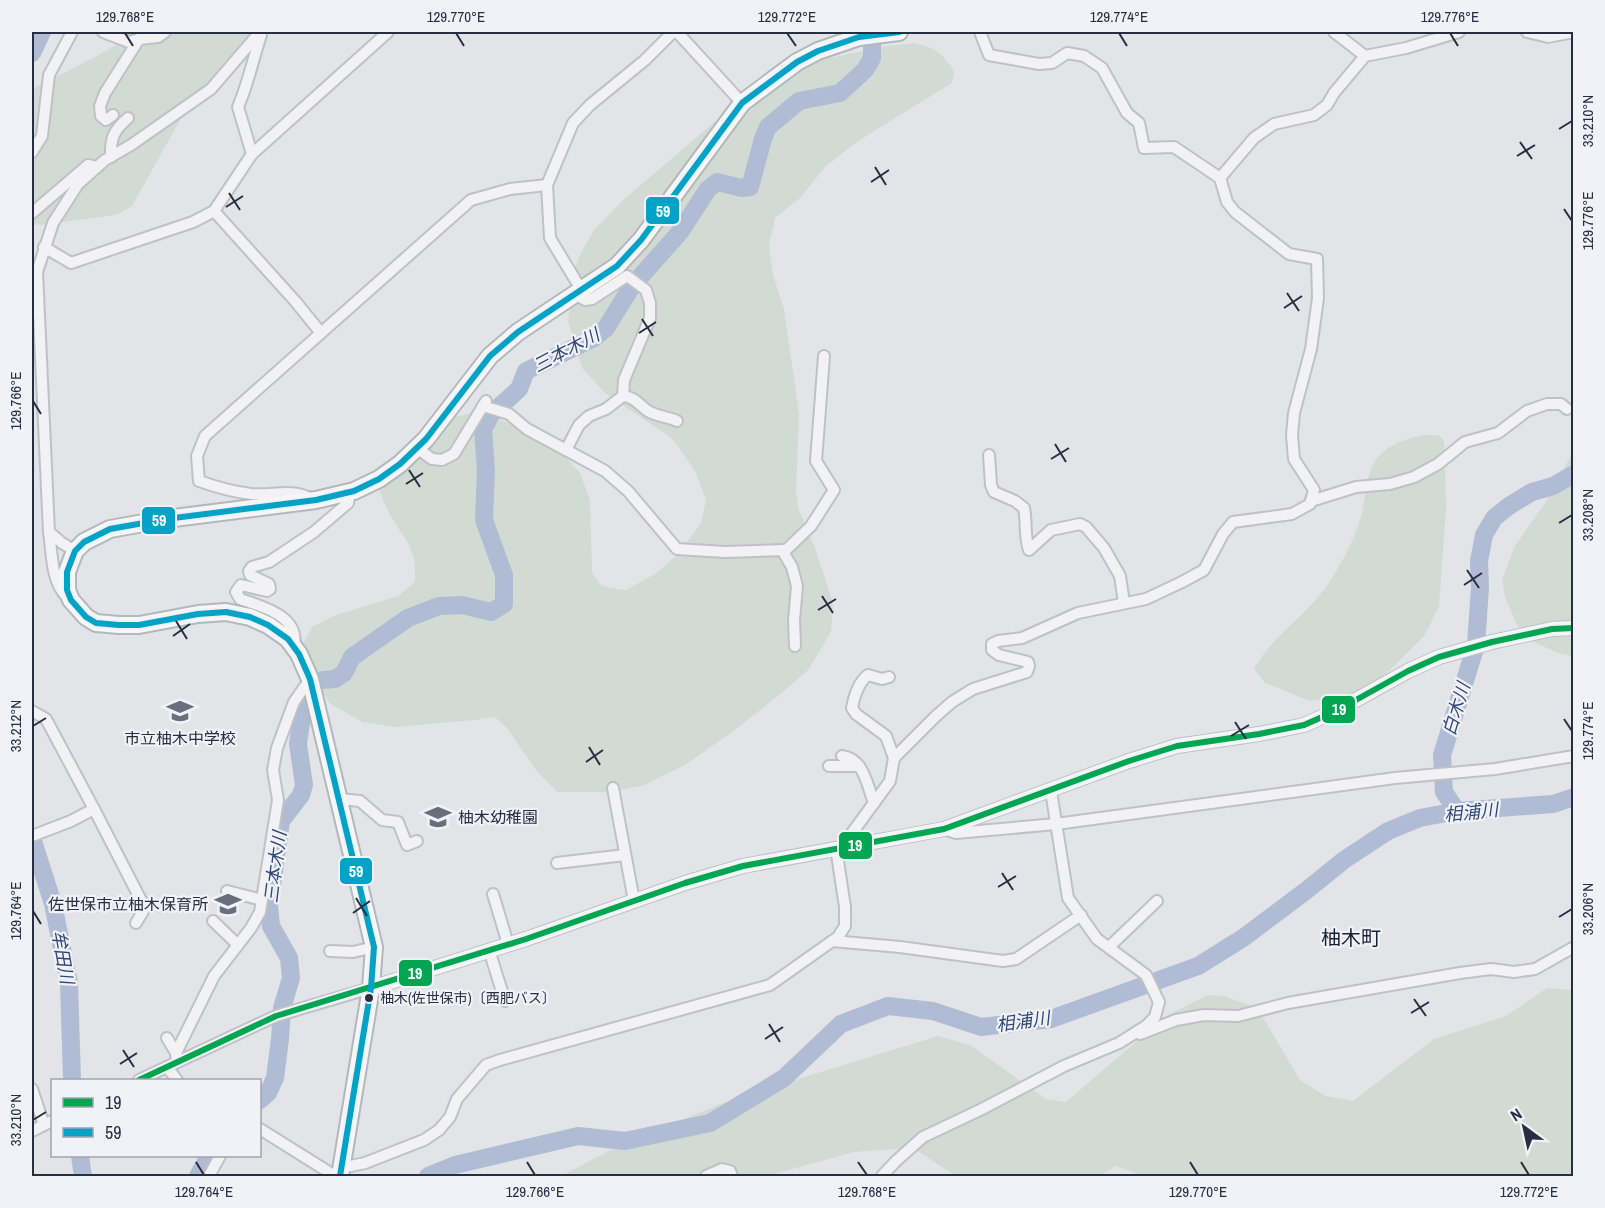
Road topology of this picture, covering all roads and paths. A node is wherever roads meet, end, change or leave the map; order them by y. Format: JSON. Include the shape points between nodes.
{"nodes":[{"id":1,"x":72,"y":32,"type":"edge"},
{"id":2,"x":103,"y":32,"type":"edge"},
{"id":3,"x":165,"y":32,"type":"edge"},
{"id":4,"x":261,"y":32,"type":"edge"},
{"id":5,"x":388,"y":32,"type":"edge"},
{"id":6,"x":675,"y":32,"type":"edge"},
{"id":7,"x":899,"y":32,"type":"edge"},
{"id":8,"x":980,"y":32,"type":"edge"},
{"id":9,"x":1334,"y":32,"type":"edge"},
{"id":10,"x":1459,"y":32,"type":"edge"},
{"id":11,"x":1527,"y":32,"type":"edge"},
{"id":12,"x":1574,"y":32,"type":"edge"},
{"id":13,"x":139,"y":39,"type":"junction"},
{"id":14,"x":1365,"y":56,"type":"junction"},
{"id":15,"x":742,"y":103,"type":"junction"},
{"id":16,"x":112,"y":115,"type":"dead end"},
{"id":17,"x":128,"y":118,"type":"dead end"},
{"id":18,"x":32,"y":152,"type":"edge"},
{"id":19,"x":252,"y":154,"type":"junction"},
{"id":20,"x":111,"y":157,"type":"junction"},
{"id":21,"x":97,"y":167,"type":"junction"},
{"id":22,"x":1220,"y":178,"type":"junction"},
{"id":23,"x":547,"y":185,"type":"junction"},
{"id":24,"x":214,"y":211,"type":"junction"},
{"id":25,"x":32,"y":213,"type":"edge"},
{"id":26,"x":44,"y":247,"type":"junction"},
{"id":27,"x":579,"y":293,"type":"junction"},
{"id":28,"x":321,"y":333,"type":"junction"},
{"id":29,"x":824,"y":356,"type":"dead end"},
{"id":30,"x":623,"y":396,"type":"junction"},
{"id":31,"x":1567,"y":409,"type":"dead end"},
{"id":32,"x":676,"y":421,"type":"dead end"},
{"id":33,"x":417,"y":448,"type":"junction"},
{"id":34,"x":566,"y":450,"type":"junction"},
{"id":35,"x":989,"y":455,"type":"dead end"},
{"id":36,"x":350,"y":492,"type":"junction"},
{"id":37,"x":316,"y":500,"type":"junction"},
{"id":38,"x":1311,"y":501,"type":"junction"},
{"id":39,"x":49,"y":532,"type":"junction"},
{"id":40,"x":782,"y":550,"type":"junction"},
{"id":41,"x":75,"y":551,"type":"junction"},
{"id":42,"x":71,"y":600,"type":"junction"},
{"id":43,"x":1124,"y":603,"type":"junction"},
{"id":44,"x":1574,"y":628,"type":"edge"},
{"id":45,"x":795,"y":646,"type":"dead end"},
{"id":46,"x":294,"y":648,"type":"junction"},
{"id":47,"x":889,"y":677,"type":"dead end"},
{"id":48,"x":310,"y":679,"type":"junction"},
{"id":49,"x":32,"y":711,"type":"edge"},
{"id":50,"x":842,"y":756,"type":"dead end"},
{"id":51,"x":1574,"y":756,"type":"edge"},
{"id":52,"x":894,"y":758,"type":"junction"},
{"id":53,"x":829,"y":766,"type":"dead end"},
{"id":54,"x":860,"y":766,"type":"junction"},
{"id":55,"x":613,"y":788,"type":"dead end"},
{"id":56,"x":1051,"y":791,"type":"junction"},
{"id":57,"x":339,"y":799,"type":"junction"},
{"id":58,"x":874,"y":803,"type":"junction"},
{"id":59,"x":94,"y":808,"type":"junction"},
{"id":60,"x":1056,"y":824,"type":"junction"},
{"id":61,"x":944,"y":829,"type":"junction"},
{"id":62,"x":32,"y":836,"type":"edge"},
{"id":63,"x":417,"y":841,"type":"dead end"},
{"id":64,"x":839,"y":848,"type":"junction"},
{"id":65,"x":625,"y":855,"type":"junction"},
{"id":66,"x":557,"y":863,"type":"dead end"},
{"id":67,"x":227,"y":891,"type":"dead end"},
{"id":68,"x":493,"y":894,"type":"dead end"},
{"id":69,"x":262,"y":900,"type":"junction"},
{"id":70,"x":634,"y":901,"type":"junction"},
{"id":71,"x":1157,"y":902,"type":"dead end"},
{"id":72,"x":1080,"y":915,"type":"junction"},
{"id":73,"x":213,"y":921,"type":"dead end"},
{"id":74,"x":136,"y":923,"type":"dead end"},
{"id":75,"x":832,"y":941,"type":"junction"},
{"id":76,"x":508,"y":944,"type":"junction"},
{"id":77,"x":238,"y":945,"type":"junction"},
{"id":78,"x":374,"y":947,"type":"junction"},
{"id":79,"x":1109,"y":947,"type":"junction"},
{"id":80,"x":1574,"y":947,"type":"edge"},
{"id":81,"x":489,"y":950,"type":"junction"},
{"id":82,"x":330,"y":951,"type":"dead end"},
{"id":83,"x":371,"y":988,"type":"junction"},
{"id":84,"x":505,"y":1001,"type":"dead end"},
{"id":85,"x":1131,"y":1035,"type":"junction"},
{"id":86,"x":167,"y":1038,"type":"dead end"},
{"id":87,"x":174,"y":1060,"type":"junction"},
{"id":88,"x":141,"y":1079,"type":"edge"},
{"id":89,"x":177,"y":1079,"type":"edge"},
{"id":90,"x":32,"y":1089,"type":"edge"},
{"id":91,"x":48,"y":1123,"type":"edge"},
{"id":92,"x":32,"y":1131,"type":"edge"},
{"id":93,"x":261,"y":1131,"type":"edge"},
{"id":94,"x":218,"y":1157,"type":"edge"},
{"id":95,"x":339,"y":1174,"type":"edge"},
{"id":96,"x":209,"y":1176,"type":"edge"},
{"id":97,"x":706,"y":1176,"type":"edge"},
{"id":98,"x":732,"y":1176,"type":"edge"},
{"id":99,"x":882,"y":1176,"type":"edge"}],
"edges":[{"from":1,"to":18,"type":"street","via":[[50,75],[42,136]]},
{"from":2,"to":13,"type":"street","via":[[129,42]]},
{"from":3,"to":13,"type":"street","via":[[158,38]]},
{"from":4,"to":19,"type":"street","via":[[247,86],[237,107]]},
{"from":4,"to":20,"type":"street","via":[[211,89]]},
{"from":5,"to":19,"type":"street"},
{"from":6,"to":15,"type":"street"},
{"from":6,"to":23,"type":"street","via":[[573,123]]},
{"from":7,"to":15,"type":"highway","via":[[859,37],[818,51]]},
{"from":8,"to":22,"type":"street","via":[[989,55],[1039,64],[1052,63],[1067,53],[1084,56],[1102,68],[1127,113],[1139,123],[1144,148],[1174,147]]},
{"from":9,"to":14,"type":"street"},
{"from":10,"to":14,"type":"street"},
{"from":11,"to":12,"type":"street","via":[[1548,37]]},
{"from":13,"to":16,"type":"street","via":[[100,106],[101,116],[106,120]]},
{"from":14,"to":22,"type":"street","via":[[1327,105],[1314,115],[1274,124],[1254,138]]},
{"from":15,"to":27,"type":"highway","via":[[641,240],[616,266]]},
{"from":17,"to":20,"type":"street","via":[[114,132]]},
{"from":19,"to":24,"type":"street"},
{"from":20,"to":21,"type":"street"},
{"from":21,"to":25,"type":"street","via":[[88,165],[78,171]]},
{"from":21,"to":26,"type":"street","via":[[62,206]]},
{"from":22,"to":38,"type":"street","via":[[1227,202],[1235,212],[1289,254],[1317,259],[1318,298],[1311,349],[1292,435],[1294,459],[1314,490]]},
{"from":23,"to":27,"type":"street","via":[[550,238]]},
{"from":23,"to":28,"type":"street","via":[[510,189],[471,200]]},
{"from":24,"to":26,"type":"street","via":[[193,222],[71,263]]},
{"from":24,"to":28,"type":"street"},
{"from":26,"to":39,"type":"street","via":[[37,272]]},
{"from":27,"to":30,"type":"street","via":[[585,300],[592,299],[627,276],[646,290],[650,318],[624,380]]},
{"from":27,"to":33,"type":"highway","via":[[518,332],[490,356]]},
{"from":28,"to":37,"type":"street","via":[[205,436],[197,456],[199,481],[225,490],[300,493]]},
{"from":29,"to":40,"type":"street","via":[[816,461],[834,490],[811,526]]},
{"from":30,"to":32,"type":"street"},
{"from":30,"to":34,"type":"street","via":[[579,424]]},
{"from":31,"to":38,"type":"street","via":[[1561,404],[1547,404],[1527,411],[1498,433],[1465,442],[1414,477],[1356,487]]},
{"from":33,"to":34,"type":"street","via":[[432,459],[442,460],[454,454],[484,404],[508,414],[526,429]]},
{"from":33,"to":36,"type":"highway","via":[[379,479]]},
{"from":34,"to":40,"type":"street","via":[[605,471],[628,491],[677,549]]},
{"from":35,"to":43,"type":"street","via":[[994,492],[1024,508],[1029,550],[1051,530],[1086,526],[1120,576]]},
{"from":36,"to":37,"type":"highway"},
{"from":36,"to":46,"type":"street","via":[[348,503],[314,532],[269,562],[252,567],[250,575],[269,584],[270,589],[241,585],[236,592],[240,599],[288,621],[296,637]]},
{"from":37,"to":41,"type":"highway","via":[[110,529]]},
{"from":38,"to":43,"type":"street","via":[[1292,514],[1233,522],[1222,534],[1204,570],[1146,598]]},
{"from":39,"to":41,"type":"street"},
{"from":39,"to":42,"type":"street","via":[[57,582]]},
{"from":40,"to":45,"type":"street","via":[[797,586]]},
{"from":41,"to":42,"type":"highway","via":[[67,572]]},
{"from":42,"to":46,"type":"highway","via":[[86,617],[119,626],[226,612],[250,617],[288,639]]},
{"from":43,"to":52,"type":"street","via":[[1078,613],[1022,638],[992,644],[992,650],[999,655],[1028,662],[1027,672],[973,689],[952,702]]},
{"from":44,"to":56,"type":"main road","via":[[1552,629],[1439,657],[1304,725],[1178,747]]},
{"from":46,"to":48,"type":"highway"},
{"from":47,"to":52,"type":"street","via":[[864,678],[852,708],[886,736]]},
{"from":48,"to":57,"type":"highway"},
{"from":48,"to":69,"type":"street","via":[[294,702],[277,748],[273,770],[278,800]]},
{"from":49,"to":59,"type":"street","via":[[46,719]]},
{"from":50,"to":54,"type":"street","via":[[854,759]]},
{"from":51,"to":60,"type":"street"},
{"from":52,"to":58,"type":"street","via":[[890,782]]},
{"from":53,"to":54,"type":"street"},
{"from":54,"to":58,"type":"street"},
{"from":55,"to":65,"type":"street"},
{"from":56,"to":60,"type":"street"},
{"from":56,"to":61,"type":"main road"},
{"from":57,"to":63,"type":"street","via":[[360,801],[382,820],[398,822],[407,844]]},
{"from":57,"to":78,"type":"highway"},
{"from":58,"to":64,"type":"street"},
{"from":59,"to":62,"type":"street"},
{"from":59,"to":74,"type":"street","via":[[146,908]]},
{"from":60,"to":61,"type":"street","via":[[956,833]]},
{"from":60,"to":72,"type":"street","via":[[1068,898]]},
{"from":61,"to":64,"type":"main road"},
{"from":64,"to":70,"type":"main road","via":[[743,866]]},
{"from":64,"to":75,"type":"street","via":[[846,926]]},
{"from":65,"to":66,"type":"street"},
{"from":65,"to":70,"type":"street"},
{"from":67,"to":69,"type":"street"},
{"from":68,"to":76,"type":"street"},
{"from":69,"to":77,"type":"street","via":[[260,912]]},
{"from":70,"to":76,"type":"main road"},
{"from":71,"to":79,"type":"street"},
{"from":72,"to":75,"type":"street","via":[[1017,959],[1003,961]]},
{"from":72,"to":79,"type":"street"},
{"from":73,"to":77,"type":"street"},
{"from":75,"to":95,"type":"street","via":[[770,985],[486,1065],[457,1099],[439,1130]]},
{"from":76,"to":81,"type":"main road"},
{"from":77,"to":87,"type":"street","via":[[214,976]]},
{"from":78,"to":82,"type":"street","via":[[353,952]]},
{"from":78,"to":83,"type":"highway"},
{"from":79,"to":85,"type":"street","via":[[1146,975],[1159,1002],[1155,1017]]},
{"from":80,"to":85,"type":"street","via":[[1535,969],[1460,973],[1288,1003],[1238,1016],[1204,1015],[1176,1020]]},
{"from":81,"to":83,"type":"main road"},
{"from":81,"to":84,"type":"street"},
{"from":83,"to":87,"type":"street","via":[[276,1016]]},
{"from":83,"to":95,"type":"highway"},
{"from":85,"to":99,"type":"street","via":[[923,1137]]},
{"from":86,"to":87,"type":"street"},
{"from":87,"to":88,"type":"street"},
{"from":87,"to":89,"type":"street"},
{"from":90,"to":91,"type":"street"},
{"from":91,"to":92,"type":"street"},
{"from":93,"to":95,"type":"street"},
{"from":94,"to":96,"type":"street"},
{"from":97,"to":98,"type":"street","via":[[722,1169]]}]}
